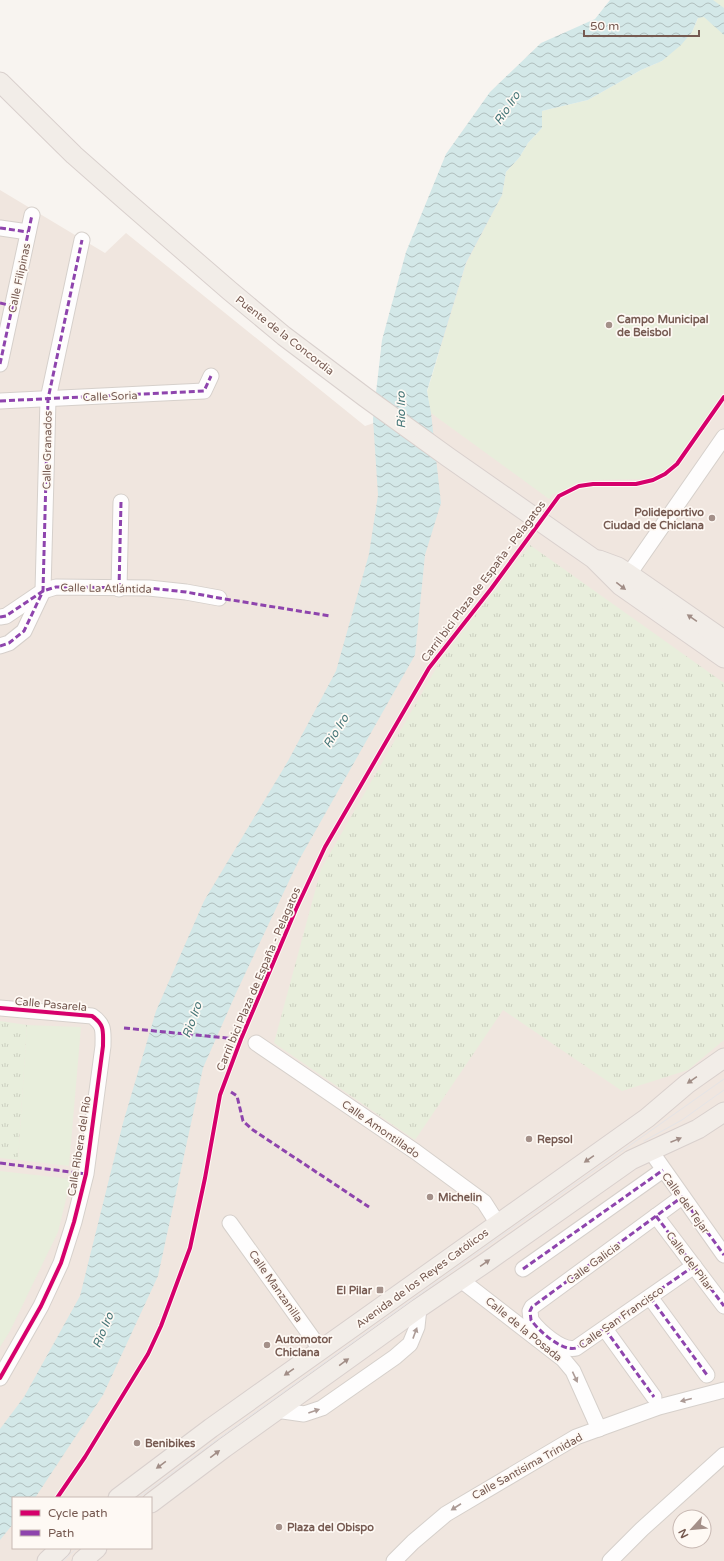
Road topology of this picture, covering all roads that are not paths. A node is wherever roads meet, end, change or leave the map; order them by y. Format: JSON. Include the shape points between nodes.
{"nodes":[{"id":1,"x":0,"y":82,"type":"edge"},
{"id":2,"x":32,"y":215,"type":"dead end"},
{"id":3,"x":0,"y":228,"type":"edge"},
{"id":4,"x":28,"y":232,"type":"junction"},
{"id":5,"x":82,"y":240,"type":"dead end"},
{"id":6,"x":6,"y":304,"type":"edge"},
{"id":7,"x":0,"y":364,"type":"edge"},
{"id":8,"x":211,"y":376,"type":"dead end"},
{"id":9,"x":48,"y":399,"type":"junction"},
{"id":10,"x":0,"y":401,"type":"edge"},
{"id":11,"x":724,"y":436,"type":"edge"},
{"id":12,"x":121,"y":502,"type":"dead end"},
{"id":13,"x":594,"y":559,"type":"junction"},
{"id":14,"x":630,"y":574,"type":"junction"},
{"id":15,"x":119,"y":589,"type":"junction"},
{"id":16,"x":44,"y":591,"type":"junction"},
{"id":17,"x":219,"y":598,"type":"dead end"},
{"id":18,"x":0,"y":617,"type":"edge"},
{"id":19,"x":724,"y":640,"type":"edge"},
{"id":20,"x":0,"y":646,"type":"edge"},
{"id":21,"x":724,"y":658,"type":"edge"},
{"id":22,"x":0,"y":1008,"type":"edge"},
{"id":23,"x":100,"y":1021,"type":"joint"},
{"id":24,"x":256,"y":1043,"type":"dead end"},
{"id":25,"x":724,"y":1058,"type":"edge"},
{"id":26,"x":724,"y":1112,"type":"edge"},
{"id":27,"x":650,"y":1150,"type":"junction"},
{"id":28,"x":663,"y":1170,"type":"junction"},
{"id":29,"x":682,"y":1197,"type":"junction"},
{"id":30,"x":656,"y":1216,"type":"junction"},
{"id":31,"x":230,"y":1223,"type":"dead end"},
{"id":32,"x":498,"y":1224,"type":"junction"},
{"id":33,"x":724,"y":1255,"type":"edge"},
{"id":34,"x":694,"y":1266,"type":"junction"},
{"id":35,"x":523,"y":1269,"type":"dead end"},
{"id":36,"x":461,"y":1280,"type":"junction"},
{"id":37,"x":650,"y":1297,"type":"junction"},
{"id":38,"x":724,"y":1306,"type":"edge"},
{"id":39,"x":418,"y":1308,"type":"junction"},
{"id":40,"x":604,"y":1329,"type":"junction"},
{"id":41,"x":546,"y":1335,"type":"joint"},
{"id":42,"x":321,"y":1350,"type":"junction"},
{"id":43,"x":707,"y":1375,"type":"dead end"},
{"id":44,"x":0,"y":1378,"type":"edge"},
{"id":45,"x":724,"y":1390,"type":"edge"},
{"id":46,"x":654,"y":1397,"type":"dead end"},
{"id":47,"x":276,"y":1410,"type":"junction"},
{"id":48,"x":599,"y":1429,"type":"junction"},
{"id":49,"x":724,"y":1455,"type":"edge"},
{"id":50,"x":119,"y":1497,"type":"edge"},
{"id":51,"x":152,"y":1502,"type":"edge"},
{"id":52,"x":60,"y":1549,"type":"edge"},
{"id":53,"x":96,"y":1549,"type":"edge"},
{"id":54,"x":47,"y":1561,"type":"edge"},
{"id":55,"x":82,"y":1561,"type":"edge"},
{"id":56,"x":394,"y":1561,"type":"edge"},
{"id":57,"x":610,"y":1561,"type":"edge"}],
"edges":[{"from":1,"to":13,"type":"main road","name":"Puente de la Concordia","via":[[74,155],[284,336],[501,495]]},
{"from":2,"to":4,"type":"street","name":"Calle Filipinas"},
{"from":3,"to":4,"type":"street"},
{"from":4,"to":6,"type":"street","name":"Calle Filipinas"},
{"from":5,"to":9,"type":"street","name":"Calle Granados"},
{"from":6,"to":7,"type":"street","name":"Calle Filipinas"},
{"from":8,"to":9,"type":"street","name":"Calle Soria","via":[[204,391]]},
{"from":9,"to":10,"type":"street","name":"Calle Soria"},
{"from":9,"to":16,"type":"street","name":"Calle Granados"},
{"from":11,"to":14,"type":"street"},
{"from":12,"to":15,"type":"street"},
{"from":13,"to":14,"type":"main road"},
{"from":13,"to":21,"type":"main road","one_way":true,"via":[[621,586]]},
{"from":19,"to":14,"type":"main road","one_way":true},
{"from":15,"to":16,"type":"street","name":"Calle La Atlántida","via":[[56,586]]},
{"from":15,"to":17,"type":"street","name":"Calle La Atlántida","via":[[149,588]]},
{"from":16,"to":18,"type":"street","name":"Calle La Atlántida","via":[[6,616]]},
{"from":16,"to":20,"type":"street","name":"Calle Granados","via":[[24,631],[9,643]]},
{"from":22,"to":23,"type":"street","name":"Calle Pasarela","via":[[92,1016]]},
{"from":23,"to":44,"type":"street","name":"Calle Ribera del Río","via":[[103,1046],[86,1174],[74,1222],[61,1263],[42,1306]]},
{"from":24,"to":32,"type":"street","name":"Calle Amontillado","via":[[416,1152],[484,1202]]},
{"from":25,"to":32,"type":"main road","name":"Avenida de los Reyes Católicos","one_way":true,"via":[[686,1084],[647,1118]]},
{"from":27,"to":26,"type":"main road","name":"Avenida de los Reyes Católicos","one_way":true,"via":[[698,1130]]},
{"from":27,"to":28,"type":"street","name":"Calle del Tejar"},
{"from":36,"to":27,"type":"main road","name":"Avenida de los Reyes Católicos","one_way":true,"via":[[631,1160]]},
{"from":28,"to":29,"type":"street","name":"Calle del Tejar"},
{"from":28,"to":35,"type":"street"},
{"from":29,"to":30,"type":"street","name":"Calle Galicia"},
{"from":29,"to":33,"type":"street","name":"Calle del Tejar"},
{"from":30,"to":34,"type":"street","name":"Calle del Pilar"},
{"from":30,"to":41,"type":"street","name":"Calle Galicia","via":[[532,1307],[531,1320]]},
{"from":31,"to":42,"type":"street","name":"Calle Manzanilla"},
{"from":32,"to":42,"type":"main road","name":"Avenida de los Reyes Católicos"},
{"from":34,"to":37,"type":"street","name":"Calle San Francisco"},
{"from":34,"to":38,"type":"street","name":"Calle del Pilar"},
{"from":36,"to":39,"type":"main road","name":"Avenida de los Reyes Católicos"},
{"from":36,"to":48,"type":"street","name":"Calle de la Posada","one_way":true,"via":[[563,1359],[573,1371]]},
{"from":37,"to":40,"type":"street","name":"Calle San Francisco"},
{"from":37,"to":43,"type":"street"},
{"from":47,"to":39,"type":"main road","name":"Avenida de los Reyes Católicos","one_way":true},
{"from":47,"to":39,"type":"street","one_way":true,"via":[[304,1414],[322,1408],[395,1356],[410,1344],[417,1327]]},
{"from":40,"to":41,"type":"street","name":"Calle San Francisco","via":[[572,1349],[564,1348]]},
{"from":40,"to":46,"type":"street"},
{"from":42,"to":50,"type":"main road","name":"Avenida de los Reyes Católicos","one_way":true},
{"from":45,"to":48,"type":"street","name":"Calle Santísima Trinidad","one_way":true,"via":[[659,1407]]},
{"from":51,"to":47,"type":"main road","name":"Avenida de los Reyes Católicos","one_way":true},
{"from":48,"to":56,"type":"street","name":"Calle Santísima Trinidad","one_way":true,"via":[[576,1437],[463,1503],[431,1526]]},
{"from":49,"to":57,"type":"street"},
{"from":52,"to":54,"type":"main road"},
{"from":53,"to":55,"type":"main road"}]}
